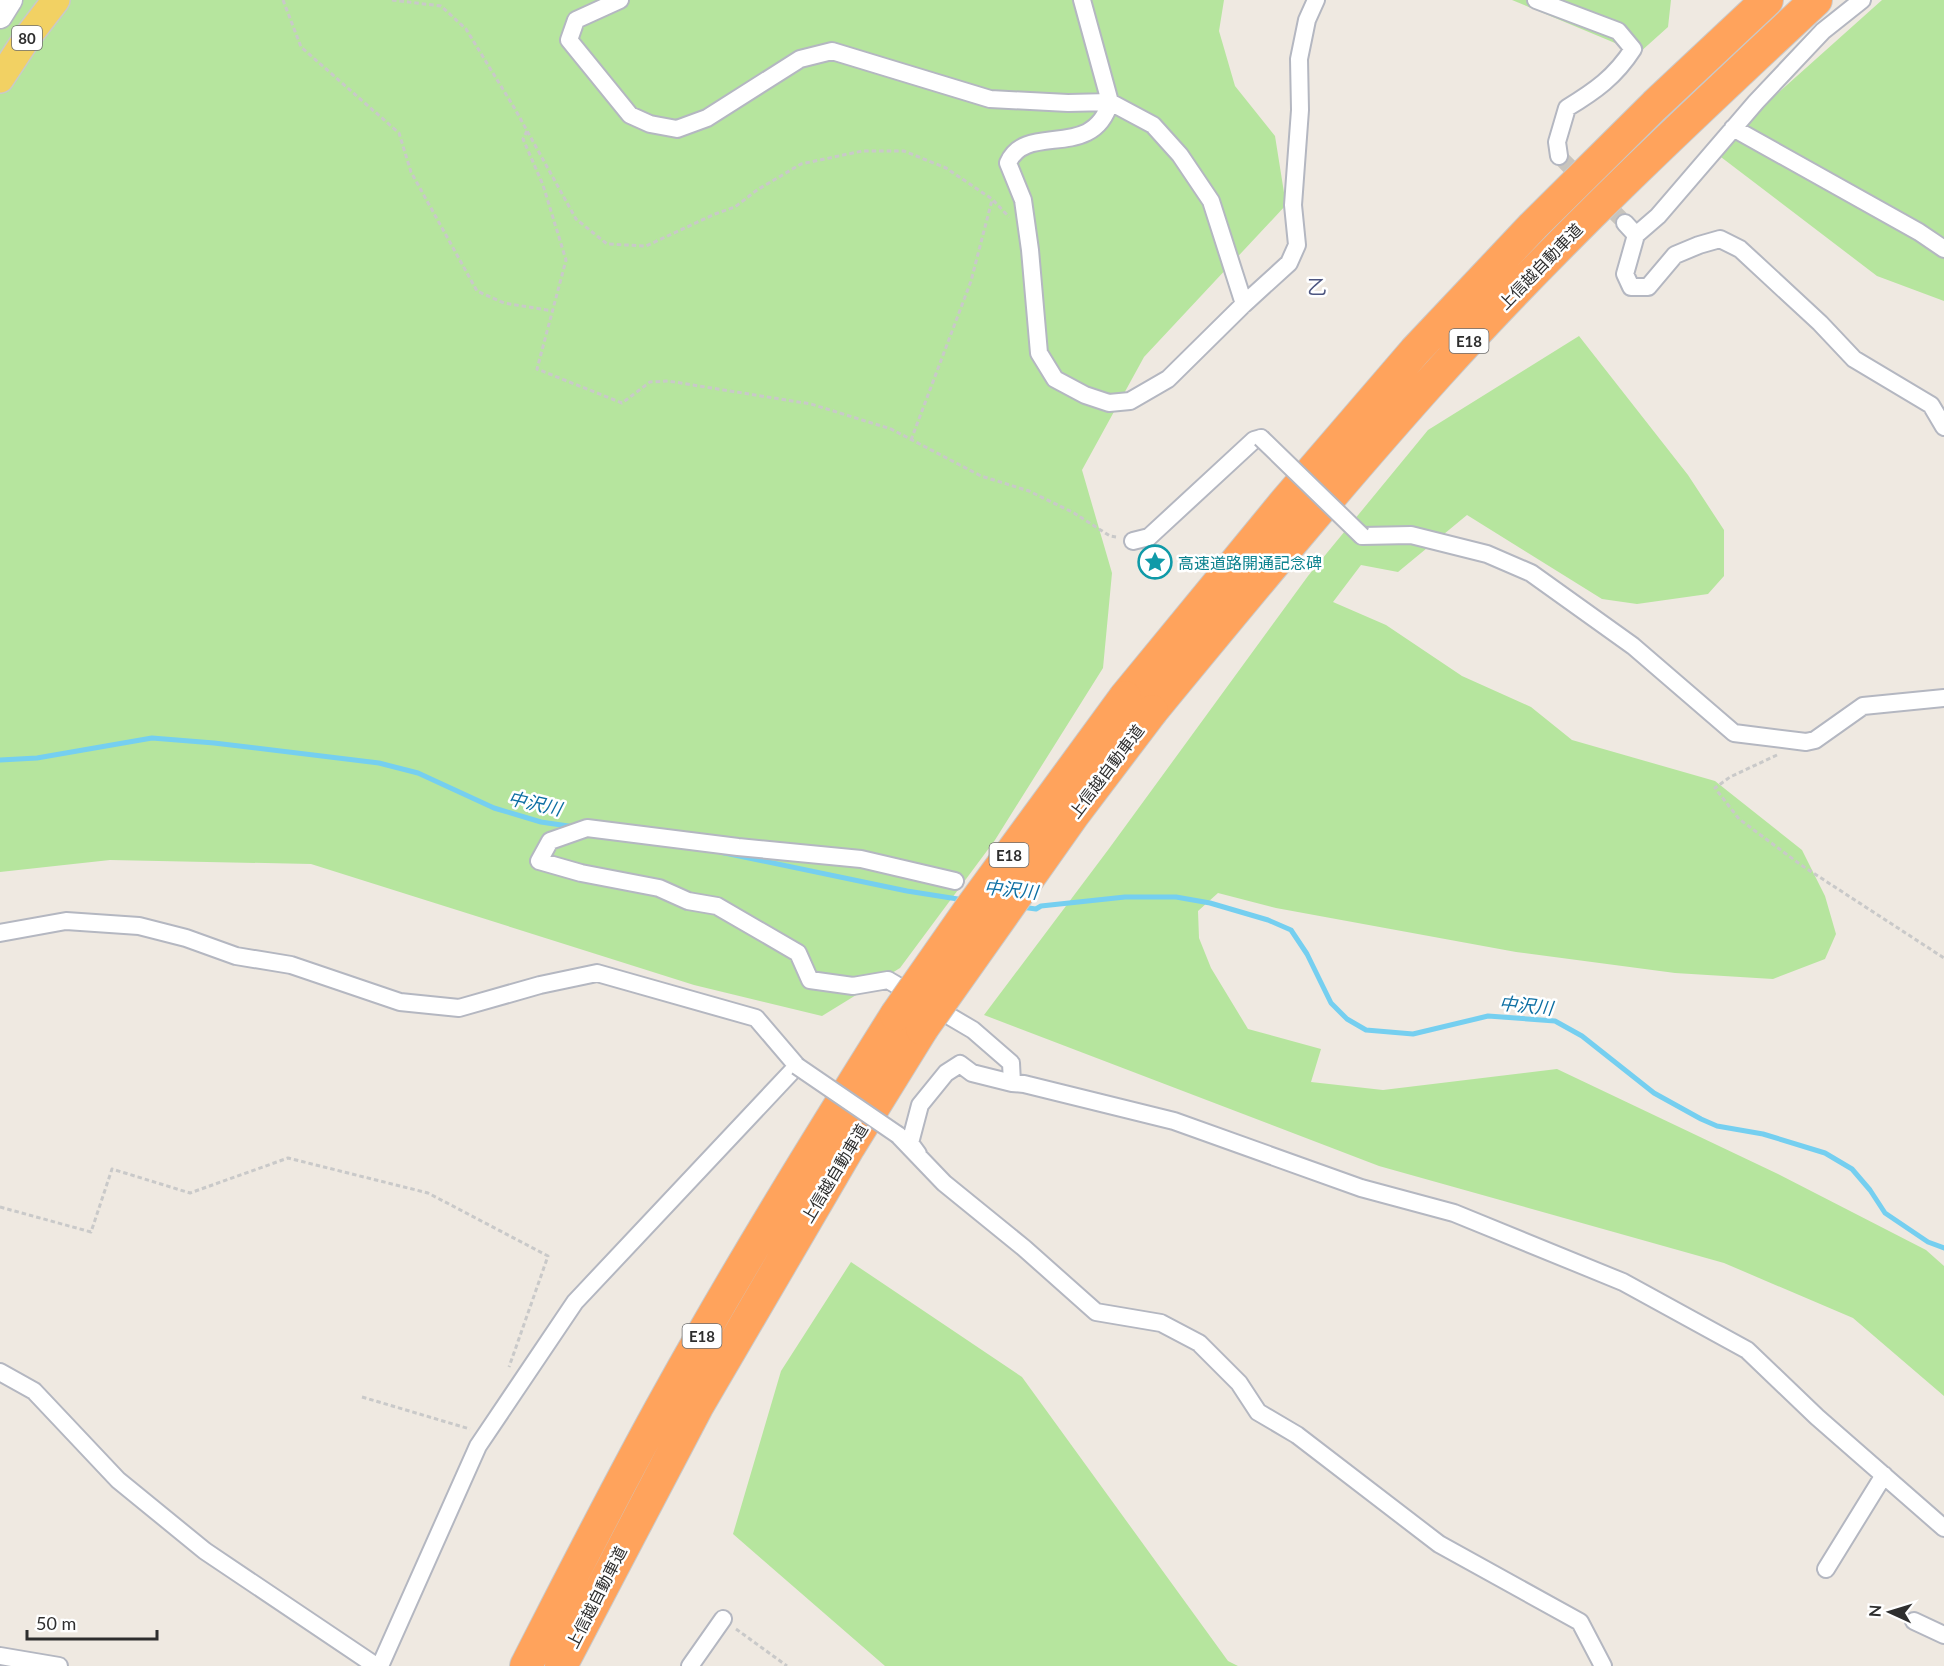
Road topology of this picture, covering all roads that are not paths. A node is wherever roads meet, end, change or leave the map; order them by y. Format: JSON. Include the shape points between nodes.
{"nodes":[{"id":1,"x":10,"y":0,"type":"edge"},
{"id":2,"x":56,"y":0,"type":"edge"},
{"id":3,"x":620,"y":0,"type":"edge"},
{"id":4,"x":1082,"y":0,"type":"edge"},
{"id":5,"x":1316,"y":0,"type":"edge"},
{"id":6,"x":1536,"y":0,"type":"edge"},
{"id":7,"x":1767,"y":0,"type":"edge"},
{"id":8,"x":1816,"y":0,"type":"edge"},
{"id":9,"x":1862,"y":0,"type":"edge"},
{"id":10,"x":0,"y":15,"type":"edge"},
{"id":11,"x":0,"y":79,"type":"edge"},
{"id":12,"x":1110,"y":102,"type":"junction"},
{"id":13,"x":1732,"y":128,"type":"junction"},
{"id":14,"x":1559,"y":156,"type":"dead end"},
{"id":15,"x":1944,"y":249,"type":"edge"},
{"id":16,"x":1244,"y":304,"type":"junction"},
{"id":17,"x":1944,"y":427,"type":"edge"},
{"id":18,"x":1132,"y":541,"type":"road end"},
{"id":19,"x":1944,"y":698,"type":"edge"},
{"id":20,"x":1138,"y":704,"type":"junction"},
{"id":21,"x":955,"y":882,"type":"dead end"},
{"id":22,"x":0,"y":933,"type":"edge"},
{"id":23,"x":909,"y":1022,"type":"junction"},
{"id":24,"x":797,"y":1066,"type":"junction"},
{"id":25,"x":1012,"y":1083,"type":"junction"},
{"id":26,"x":944,"y":1183,"type":"junction"},
{"id":27,"x":0,"y":1372,"type":"edge"},
{"id":28,"x":1884,"y":1475,"type":"junction"},
{"id":29,"x":1944,"y":1528,"type":"edge"},
{"id":30,"x":1826,"y":1569,"type":"dead end"},
{"id":31,"x":723,"y":1619,"type":"road end"},
{"id":32,"x":1914,"y":1621,"type":"dead end"},
{"id":33,"x":1944,"y":1635,"type":"edge"},
{"id":34,"x":0,"y":1656,"type":"edge"},
{"id":35,"x":59,"y":1666,"type":"edge"},
{"id":36,"x":376,"y":1666,"type":"edge"},
{"id":37,"x":380,"y":1666,"type":"edge"},
{"id":38,"x":526,"y":1666,"type":"edge"},
{"id":39,"x":561,"y":1666,"type":"edge"},
{"id":40,"x":690,"y":1666,"type":"edge"},
{"id":41,"x":1603,"y":1666,"type":"edge"}],
"edges":[{"from":1,"to":10,"type":"street"},
{"from":2,"to":11,"type":"main road","number":"80"},
{"from":3,"to":12,"type":"street","via":[[576,20],[569,40],[630,115],[650,124],[677,129],[707,118],[800,59],[831,51],[990,99]]},
{"from":4,"to":12,"type":"street"},
{"from":5,"to":16,"type":"street","via":[[1307,20],[1299,59],[1300,110],[1293,205],[1297,245],[1289,263]]},
{"from":6,"to":14,"type":"street","via":[[1618,31],[1633,49],[1596,90],[1567,108],[1557,142]]},
{"from":7,"to":20,"type":"highway","name":"上信越自動車道","number":"E18","via":[[1654,105],[1415,351],[1286,501]]},
{"from":8,"to":20,"type":"highway","name":"上信越自動車道","number":"E18","via":[[1557,248]]},
{"from":9,"to":13,"type":"street","via":[[1823,31]]},
{"from":12,"to":16,"type":"street","via":[[1153,125],[1212,201]]},
{"from":12,"to":16,"type":"street","via":[[1106,117],[1085,135],[1025,145],[1012,153],[1008,163],[1023,200],[1039,353],[1055,378],[1109,403],[1130,401],[1168,379]]},
{"from":13,"to":15,"type":"street"},
{"from":13,"to":17,"type":"street","via":[[1658,216],[1630,229],[1625,274],[1631,287],[1648,287],[1675,255],[1720,238],[1740,249],[1854,359],[1931,405]]},
{"from":18,"to":19,"type":"street","bridge":true,"via":[[1149,537],[1254,440],[1261,438],[1362,536],[1411,535],[1487,554],[1531,573],[1633,646],[1734,733],[1806,742],[1815,740],[1863,706]]},
{"from":20,"to":23,"type":"highway","name":"上信越自動車道","number":"E18","bridge":true,"via":[[977,899]]},
{"from":21,"to":25,"type":"street","via":[[861,859],[587,828],[550,841],[539,861],[659,888],[688,901],[717,906],[798,953],[810,980],[853,986],[888,980],[973,1030],[1011,1063]]},
{"from":22,"to":24,"type":"street","via":[[66,921],[139,926],[236,956],[291,965],[400,1002],[459,1008],[597,973],[756,1018]]},
{"from":23,"to":38,"type":"highway","name":"上信越自動車道","number":"E18","via":[[748,1255],[667,1398]]},
{"from":23,"to":39,"type":"highway","name":"上信越自動車道","number":"E18","via":[[843,1157],[703,1397]]},
{"from":24,"to":26,"type":"street","bridge":true,"via":[[898,1135]]},
{"from":24,"to":37,"type":"street","via":[[575,1302],[478,1446]]},
{"from":25,"to":26,"type":"street","via":[[972,1073],[960,1064],[946,1073],[920,1105],[910,1143]]},
{"from":25,"to":28,"type":"street","via":[[1174,1121],[1361,1188],[1454,1213],[1623,1282],[1748,1350]]},
{"from":26,"to":41,"type":"street","via":[[1096,1312],[1161,1323],[1199,1343],[1239,1383],[1258,1412],[1297,1436],[1439,1544],[1580,1622]]},
{"from":27,"to":36,"type":"street","via":[[34,1390],[118,1480],[205,1551]]},
{"from":28,"to":29,"type":"street"},
{"from":28,"to":30,"type":"street"},
{"from":31,"to":40,"type":"street"},
{"from":32,"to":33,"type":"street"},
{"from":34,"to":35,"type":"street"}]}
